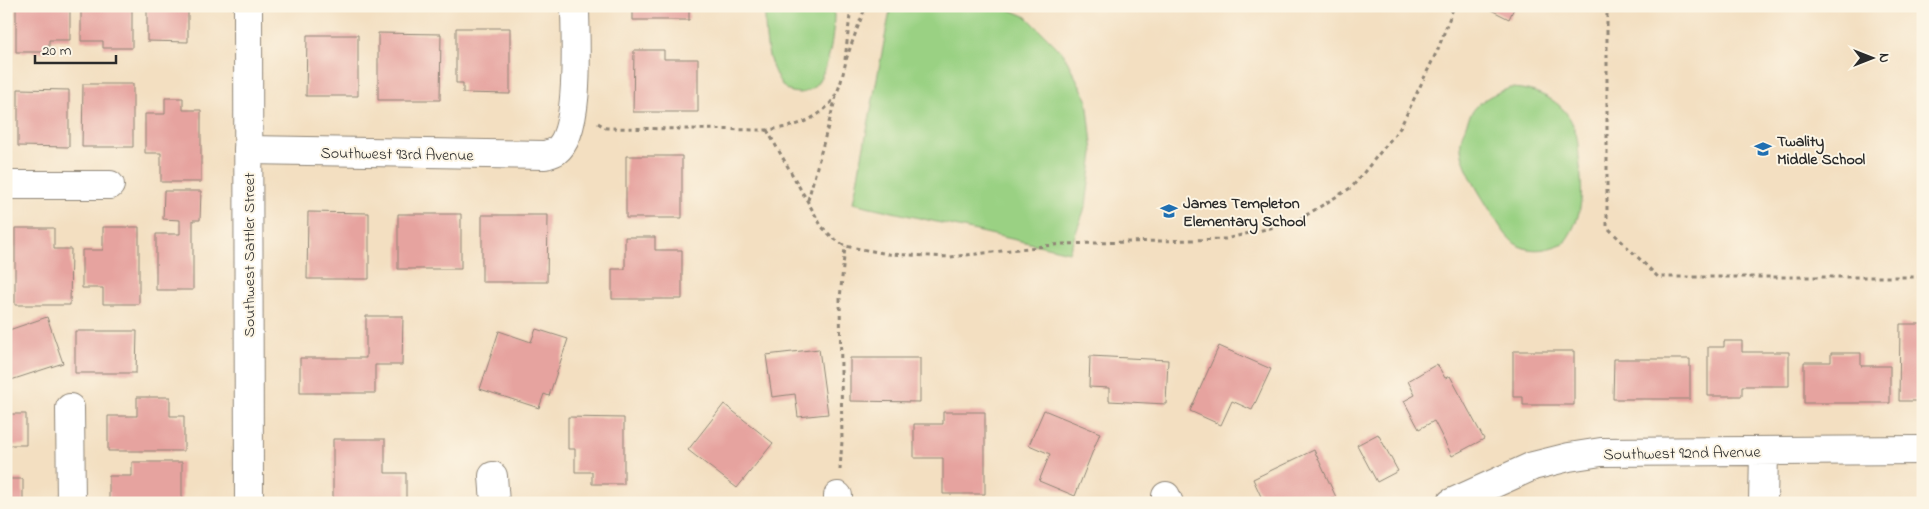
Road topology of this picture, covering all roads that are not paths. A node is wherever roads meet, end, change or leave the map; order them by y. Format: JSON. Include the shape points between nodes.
{"nodes":[{"id":1,"x":248,"y":6,"type":"edge"},
{"id":2,"x":575,"y":6,"type":"edge"},
{"id":3,"x":248,"y":150,"type":"junction"},
{"id":4,"x":6,"y":185,"type":"edge"},
{"id":5,"x":110,"y":185,"type":"dead end"},
{"id":6,"x":70,"y":408,"type":"dead end"},
{"id":7,"x":1923,"y":450,"type":"edge"},
{"id":8,"x":1764,"y":451,"type":"junction"},
{"id":9,"x":71,"y":503,"type":"edge"},
{"id":10,"x":249,"y":503,"type":"edge"},
{"id":11,"x":1451,"y":503,"type":"edge"},
{"id":12,"x":1764,"y":503,"type":"edge"}],
"edges":[{"from":1,"to":3,"type":"street","name":"Southwest Sattler Street"},
{"from":2,"to":3,"type":"street","name":"Southwest 93rd Avenue","via":[[575,108],[557,151],[545,155]]},
{"from":3,"to":10,"type":"street","name":"Southwest Sattler Street"},
{"from":4,"to":5,"type":"street"},
{"from":6,"to":9,"type":"street"},
{"from":7,"to":8,"type":"street","name":"Southwest 92nd Avenue"},
{"from":8,"to":11,"type":"street","name":"Southwest 92nd Avenue","via":[[1601,452],[1569,457],[1532,466]]},
{"from":8,"to":12,"type":"street"}]}
